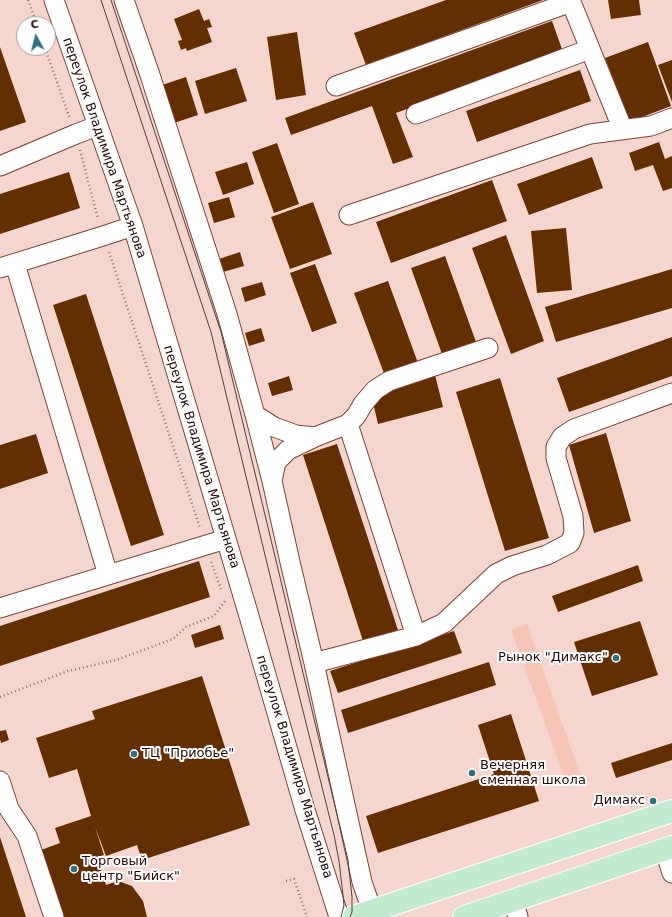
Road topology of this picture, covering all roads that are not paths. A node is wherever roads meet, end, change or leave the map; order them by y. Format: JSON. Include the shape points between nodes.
{"nodes":[{"id":1,"x":54,"y":0,"type":"edge"},
{"id":2,"x":124,"y":0,"type":"edge"},
{"id":3,"x":574,"y":1,"type":"edge"},
{"id":4,"x":590,"y":49,"type":"junction"},
{"id":5,"x":336,"y":86,"type":"dead end"},
{"id":6,"x":416,"y":114,"type":"dead end"},
{"id":7,"x":672,"y":118,"type":"edge"},
{"id":8,"x":97,"y":126,"type":"junction"},
{"id":9,"x":623,"y":130,"type":"junction"},
{"id":10,"x":0,"y":166,"type":"edge"},
{"id":11,"x":349,"y":215,"type":"dead end"},
{"id":12,"x":133,"y":226,"type":"junction"},
{"id":13,"x":8,"y":266,"type":"edge"},
{"id":14,"x":488,"y":348,"type":"dead end"},
{"id":15,"x":672,"y":393,"type":"edge"},
{"id":16,"x":255,"y":415,"type":"junction"},
{"id":17,"x":348,"y":424,"type":"junction"},
{"id":18,"x":315,"y":437,"type":"junction"},
{"id":19,"x":272,"y":481,"type":"junction"},
{"id":20,"x":226,"y":539,"type":"junction"},
{"id":21,"x":108,"y":575,"type":"junction"},
{"id":22,"x":0,"y":608,"type":"edge"},
{"id":23,"x":416,"y":636,"type":"junction"},
{"id":24,"x":314,"y":663,"type":"junction"},
{"id":25,"x":0,"y":781,"type":"edge"},
{"id":26,"x":672,"y":811,"type":"edge"},
{"id":27,"x":602,"y":835,"type":"junction"},
{"id":28,"x":668,"y":848,"type":"edge"},
{"id":29,"x":611,"y":867,"type":"junction"},
{"id":30,"x":672,"y":873,"type":"edge"},
{"id":31,"x":516,"y":909,"type":"edge"},
{"id":32,"x":363,"y":914,"type":"edge"},
{"id":33,"x":54,"y":917,"type":"edge"},
{"id":34,"x":338,"y":917,"type":"edge"},
{"id":35,"x":464,"y":917,"type":"edge"}],
"edges":[{"from":1,"to":8,"type":"street","name":"переулок Владимира Мартьянова"},
{"from":2,"to":16,"type":"street","via":[[227,314]]},
{"from":3,"to":4,"type":"street"},
{"from":3,"to":5,"type":"street"},
{"from":4,"to":6,"type":"street"},
{"from":4,"to":9,"type":"street"},
{"from":7,"to":9,"type":"street","via":[[651,126]]},
{"from":8,"to":10,"type":"street"},
{"from":8,"to":12,"type":"street","name":"переулок Владимира Мартьянова"},
{"from":9,"to":11,"type":"street","via":[[590,134]]},
{"from":12,"to":13,"type":"street"},
{"from":12,"to":20,"type":"street","name":"переулок Владимира Мартьянова"},
{"from":13,"to":21,"type":"street"},
{"from":14,"to":17,"type":"street","via":[[389,381],[374,390]]},
{"from":15,"to":23,"type":"street","via":[[574,428],[562,437],[556,447],[556,458],[573,516],[574,533],[570,544],[496,574],[444,623]]},
{"from":16,"to":18,"type":"street","via":[[274,427],[296,435]]},
{"from":16,"to":19,"type":"street"},
{"from":17,"to":18,"type":"street"},
{"from":17,"to":23,"type":"street"},
{"from":18,"to":19,"type":"street","via":[[288,450],[276,462]]},
{"from":19,"to":24,"type":"street"},
{"from":20,"to":21,"type":"street"},
{"from":20,"to":34,"type":"street","name":"переулок Владимира Мартьянова"},
{"from":21,"to":22,"type":"street"},
{"from":23,"to":24,"type":"street"},
{"from":24,"to":32,"type":"street","via":[[362,882]]},
{"from":25,"to":33,"type":"street","via":[[9,809],[27,836]]},
{"from":26,"to":27,"type":"main road"},
{"from":27,"to":29,"type":"main road"},
{"from":27,"to":32,"type":"main road"},
{"from":28,"to":29,"type":"main road"},
{"from":28,"to":30,"type":"street"},
{"from":29,"to":31,"type":"main road"},
{"from":31,"to":35,"type":"main road"}]}
